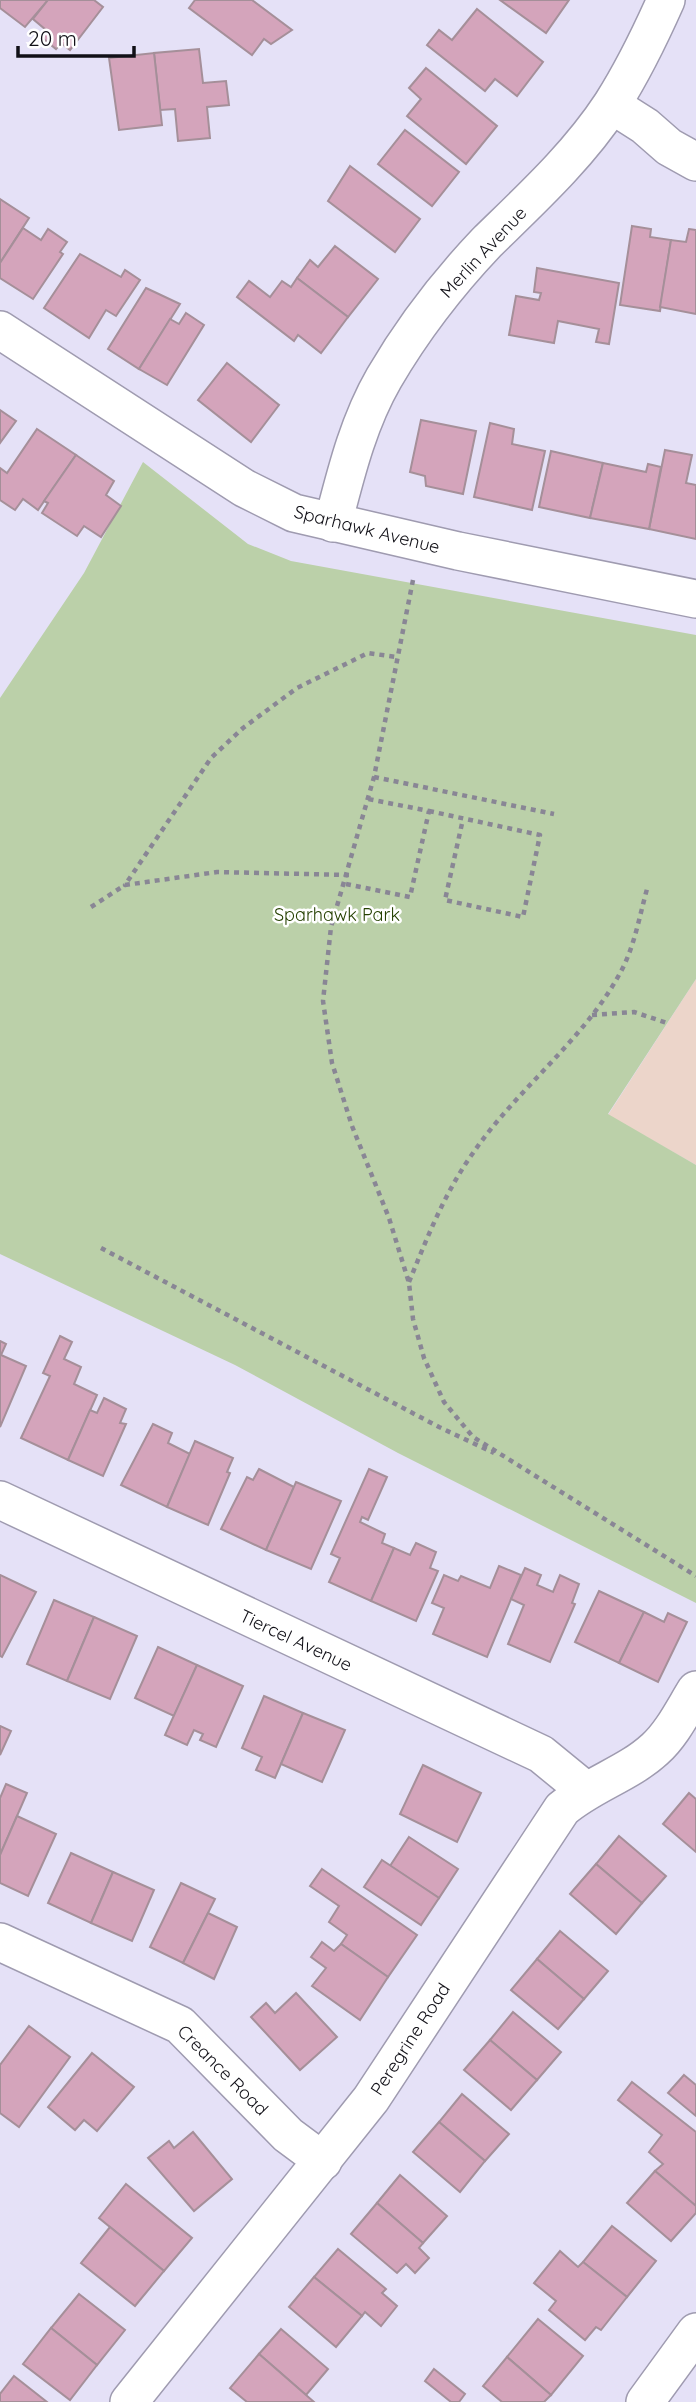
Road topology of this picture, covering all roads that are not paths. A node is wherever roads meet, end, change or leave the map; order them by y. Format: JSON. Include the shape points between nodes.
{"nodes":[{"id":1,"x":666,"y":0,"type":"edge"},
{"id":2,"x":612,"y":105,"type":"junction"},
{"id":3,"x":696,"y":162,"type":"edge"},
{"id":4,"x":0,"y":330,"type":"edge"},
{"id":5,"x":333,"y":523,"type":"junction"},
{"id":6,"x":696,"y":599,"type":"edge"},
{"id":7,"x":0,"y":1500,"type":"edge"},
{"id":8,"x":696,"y":1690,"type":"edge"},
{"id":9,"x":584,"y":1790,"type":"junction"},
{"id":10,"x":0,"y":1942,"type":"edge"},
{"id":11,"x":323,"y":2161,"type":"junction"},
{"id":12,"x":696,"y":2332,"type":"edge"},
{"id":13,"x":129,"y":2402,"type":"edge"},
{"id":14,"x":645,"y":2402,"type":"edge"}],
"edges":[{"from":1,"to":2,"type":"street","name":"Merlin Avenue"},
{"from":2,"to":3,"type":"street"},
{"from":2,"to":5,"type":"street","name":"Merlin Avenue","via":[[577,150],[439,298],[384,378],[352,446]]},
{"from":4,"to":5,"type":"street","name":"Sparhawk Avenue","via":[[244,488],[294,513]]},
{"from":5,"to":6,"type":"street","name":"Sparhawk Avenue"},
{"from":7,"to":9,"type":"street","name":"Tiercel Avenue","via":[[541,1754]]},
{"from":8,"to":9,"type":"street","name":"Peregrine Road","via":[[657,1748]]},
{"from":9,"to":11,"type":"street","name":"Peregrine Road","via":[[562,1809],[371,2099]]},
{"from":10,"to":11,"type":"street","name":"Creance Road","via":[[180,2025],[288,2135]]},
{"from":11,"to":13,"type":"street","name":"Peregrine Road"},
{"from":12,"to":14,"type":"street"}]}
